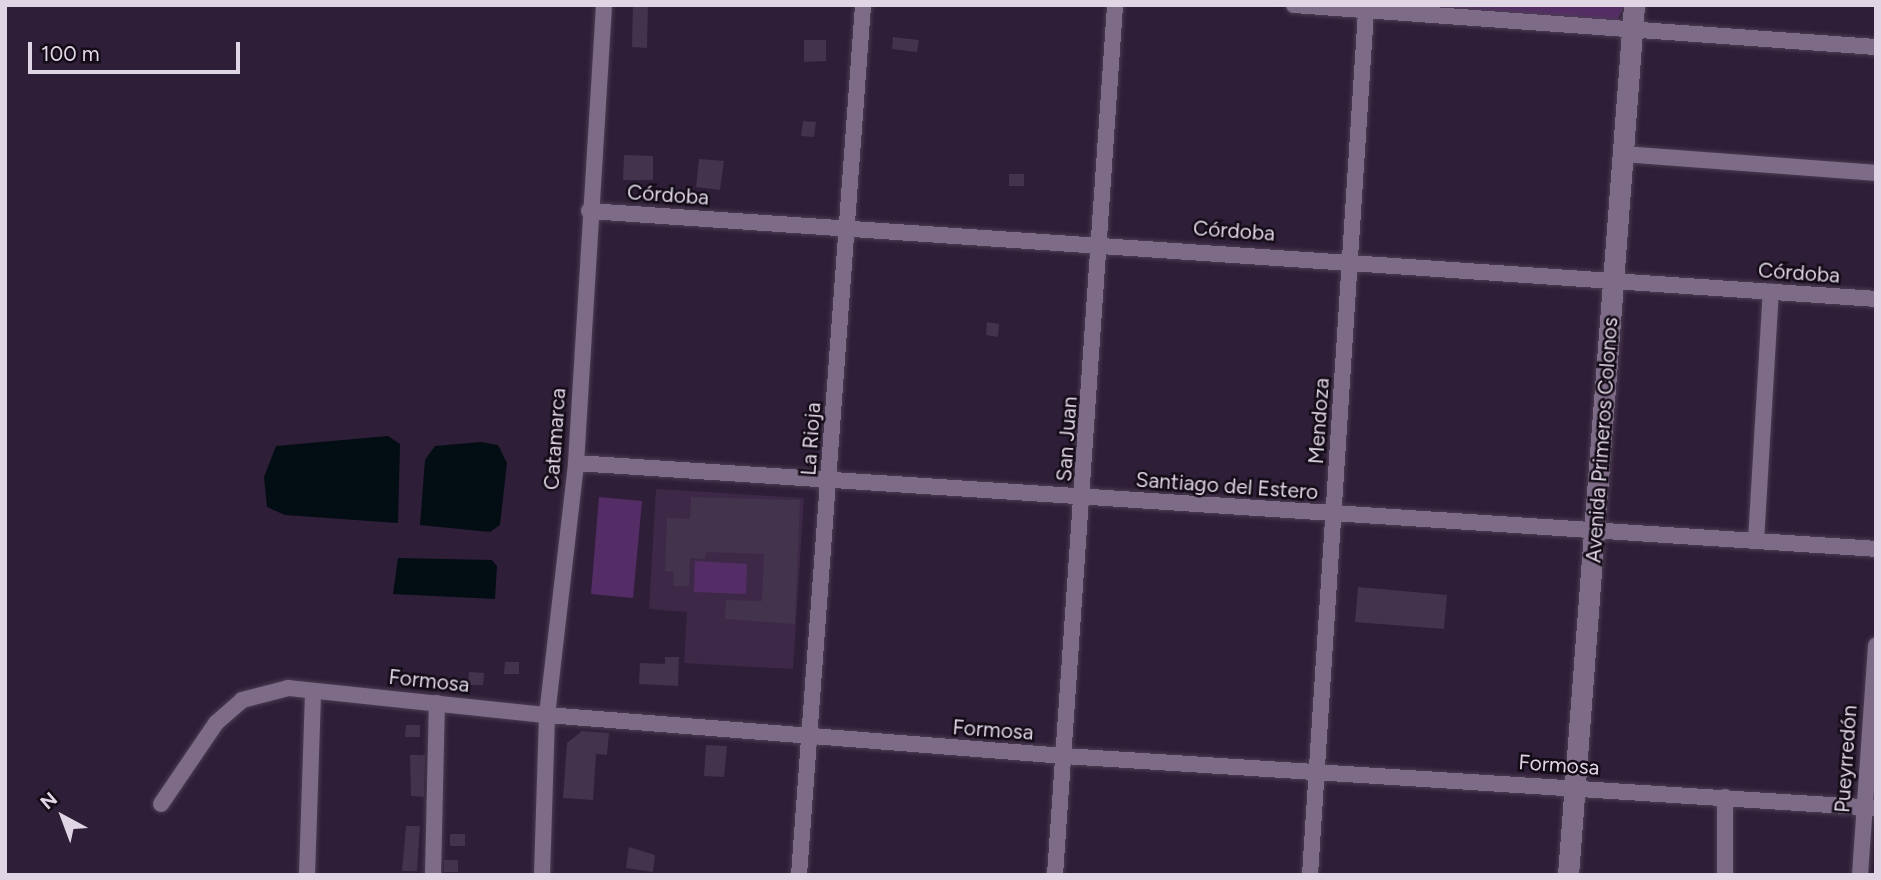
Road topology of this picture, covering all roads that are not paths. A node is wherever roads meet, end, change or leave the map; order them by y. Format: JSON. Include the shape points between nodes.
{"nodes":[{"id":1,"x":604,"y":5,"type":"edge"},
{"id":2,"x":863,"y":5,"type":"edge"},
{"id":3,"x":1115,"y":5,"type":"edge"},
{"id":4,"x":1294,"y":5,"type":"edge"},
{"id":5,"x":1634,"y":5,"type":"edge"},
{"id":6,"x":1366,"y":12,"type":"junction"},
{"id":7,"x":1633,"y":31,"type":"junction"},
{"id":8,"x":1876,"y":47,"type":"edge"},
{"id":9,"x":1624,"y":154,"type":"junction"},
{"id":10,"x":1876,"y":173,"type":"edge"},
{"id":11,"x":589,"y":211,"type":"junction"},
{"id":12,"x":847,"y":228,"type":"junction"},
{"id":13,"x":1102,"y":243,"type":"junction"},
{"id":14,"x":1351,"y":260,"type":"junction"},
{"id":15,"x":1614,"y":279,"type":"junction"},
{"id":16,"x":1771,"y":291,"type":"junction"},
{"id":17,"x":1876,"y":299,"type":"edge"},
{"id":18,"x":576,"y":463,"type":"junction"},
{"id":19,"x":829,"y":479,"type":"junction"},
{"id":20,"x":1083,"y":496,"type":"junction"},
{"id":21,"x":1334,"y":515,"type":"junction"},
{"id":22,"x":1597,"y":529,"type":"junction"},
{"id":23,"x":1756,"y":541,"type":"junction"},
{"id":24,"x":1876,"y":549,"type":"edge"},
{"id":25,"x":1876,"y":646,"type":"edge"},
{"id":26,"x":313,"y":691,"type":"junction"},
{"id":27,"x":437,"y":703,"type":"junction"},
{"id":28,"x":547,"y":715,"type":"junction"},
{"id":29,"x":807,"y":736,"type":"junction"},
{"id":30,"x":1064,"y":756,"type":"junction"},
{"id":31,"x":1317,"y":769,"type":"junction"},
{"id":32,"x":1574,"y":787,"type":"junction"},
{"id":33,"x":1725,"y":797,"type":"junction"},
{"id":34,"x":161,"y":804,"type":"dead end"},
{"id":35,"x":1870,"y":807,"type":"edge"},
{"id":36,"x":307,"y":875,"type":"edge"},
{"id":37,"x":433,"y":875,"type":"edge"},
{"id":38,"x":542,"y":875,"type":"edge"},
{"id":39,"x":799,"y":875,"type":"edge"},
{"id":40,"x":1055,"y":875,"type":"edge"},
{"id":41,"x":1310,"y":875,"type":"edge"},
{"id":42,"x":1568,"y":875,"type":"edge"},
{"id":43,"x":1725,"y":875,"type":"edge"},
{"id":44,"x":1860,"y":875,"type":"edge"}],
"edges":[{"from":1,"to":11,"type":"street","name":"Catamarca"},
{"from":2,"to":12,"type":"street","name":"La Rioja"},
{"from":3,"to":13,"type":"street","name":"San Juan"},
{"from":4,"to":6,"type":"street"},
{"from":5,"to":7,"type":"street","name":"Avenida Primeros Colonos"},
{"from":6,"to":7,"type":"street"},
{"from":6,"to":14,"type":"street","name":"Mendoza"},
{"from":7,"to":8,"type":"street"},
{"from":7,"to":9,"type":"street","name":"Avenida Primeros Colonos"},
{"from":9,"to":10,"type":"street"},
{"from":9,"to":15,"type":"street","name":"Avenida Primeros Colonos"},
{"from":11,"to":12,"type":"street","name":"Córdoba"},
{"from":11,"to":18,"type":"street","name":"Catamarca"},
{"from":12,"to":13,"type":"street","name":"Córdoba"},
{"from":12,"to":19,"type":"street","name":"La Rioja"},
{"from":13,"to":14,"type":"street","name":"Córdoba"},
{"from":13,"to":20,"type":"street","name":"San Juan"},
{"from":14,"to":15,"type":"street","name":"Córdoba"},
{"from":14,"to":21,"type":"street","name":"Mendoza"},
{"from":15,"to":16,"type":"street","name":"Córdoba"},
{"from":15,"to":22,"type":"street","name":"Avenida Primeros Colonos"},
{"from":16,"to":17,"type":"street","name":"Córdoba"},
{"from":16,"to":23,"type":"street"},
{"from":18,"to":19,"type":"street","name":"Santiago del Estero"},
{"from":18,"to":28,"type":"street","name":"Catamarca"},
{"from":19,"to":20,"type":"street","name":"Santiago del Estero"},
{"from":19,"to":29,"type":"street","name":"La Rioja"},
{"from":20,"to":21,"type":"street","name":"Santiago del Estero"},
{"from":20,"to":30,"type":"street","name":"San Juan"},
{"from":21,"to":22,"type":"street","name":"Santiago del Estero"},
{"from":21,"to":31,"type":"street","name":"Mendoza"},
{"from":22,"to":23,"type":"street","name":"Santiago del Estero"},
{"from":22,"to":32,"type":"street","name":"Avenida Primeros Colonos"},
{"from":23,"to":24,"type":"street","name":"Santiago del Estero"},
{"from":25,"to":35,"type":"street","name":"Pueyrredón"},
{"from":26,"to":27,"type":"street","name":"Formosa"},
{"from":26,"to":34,"type":"street","name":"Formosa","via":[[271,690],[242,700],[216,723]]},
{"from":26,"to":36,"type":"street"},
{"from":27,"to":28,"type":"street","name":"Formosa"},
{"from":27,"to":37,"type":"street"},
{"from":28,"to":29,"type":"street","name":"Formosa"},
{"from":28,"to":38,"type":"street","name":"Catamarca"},
{"from":29,"to":30,"type":"street","name":"Formosa"},
{"from":29,"to":39,"type":"street","name":"La Rioja"},
{"from":30,"to":31,"type":"street","name":"Formosa"},
{"from":30,"to":40,"type":"street","name":"San Juan"},
{"from":31,"to":32,"type":"street","name":"Formosa"},
{"from":31,"to":41,"type":"street","name":"Mendoza"},
{"from":32,"to":33,"type":"street","name":"Formosa"},
{"from":32,"to":42,"type":"street","name":"Avenida Primeros Colonos"},
{"from":33,"to":35,"type":"street","name":"Formosa"},
{"from":33,"to":43,"type":"street"},
{"from":35,"to":44,"type":"street","name":"Pueyrredón"}]}
